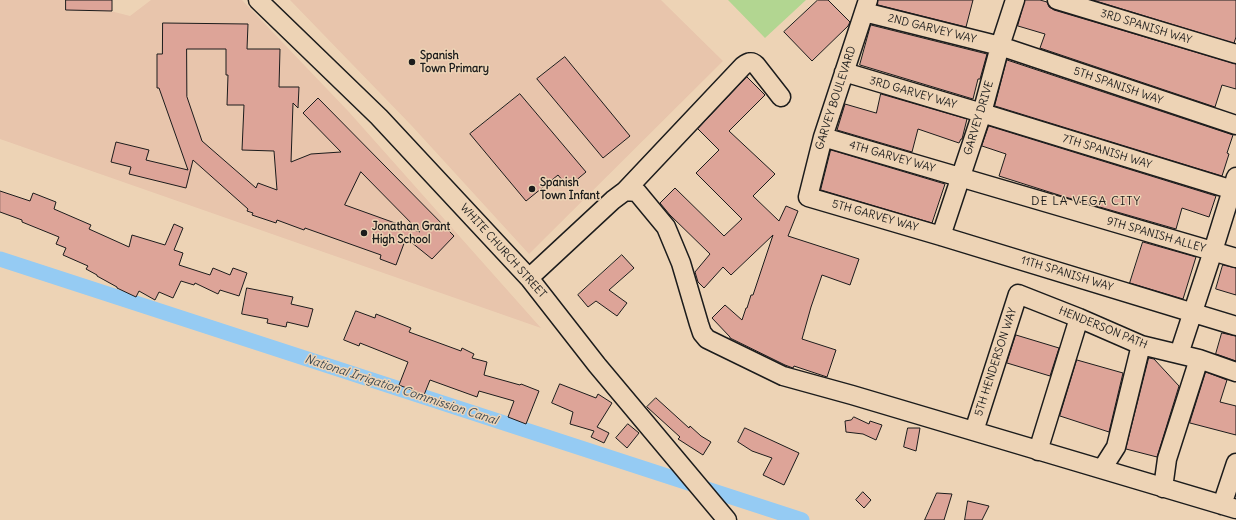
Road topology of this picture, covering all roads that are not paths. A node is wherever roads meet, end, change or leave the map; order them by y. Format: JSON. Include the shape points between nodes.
{"nodes":[{"id":1,"x":258,"y":0,"type":"edge"},
{"id":2,"x":1015,"y":0,"type":"edge"},
{"id":3,"x":1057,"y":0,"type":"edge"},
{"id":4,"x":866,"y":6,"type":"edge"},
{"id":5,"x":1000,"y":46,"type":"junction"},
{"id":6,"x":1236,"y":54,"type":"edge"},
{"id":7,"x":844,"y":72,"type":"junction"},
{"id":8,"x":781,"y":97,"type":"dead end"},
{"id":9,"x":982,"y":113,"type":"junction"},
{"id":10,"x":1236,"y":125,"type":"edge"},
{"id":11,"x":823,"y":137,"type":"junction"},
{"id":12,"x":961,"y":178,"type":"junction"},
{"id":13,"x":1235,"y":186,"type":"edge"},
{"id":14,"x":625,"y":191,"type":"junction"},
{"id":15,"x":808,"y":196,"type":"joint"},
{"id":16,"x":942,"y":236,"type":"junction"},
{"id":17,"x":1213,"y":251,"type":"junction"},
{"id":18,"x":1236,"y":258,"type":"edge"},
{"id":19,"x":529,"y":278,"type":"junction"},
{"id":20,"x":1018,"y":294,"type":"joint"},
{"id":21,"x":1192,"y":313,"type":"junction"},
{"id":22,"x":1080,"y":318,"type":"junction"},
{"id":23,"x":1236,"y":326,"type":"edge"},
{"id":24,"x":1141,"y":345,"type":"junction"},
{"id":25,"x":1179,"y":354,"type":"junction"},
{"id":26,"x":1199,"y":359,"type":"junction"},
{"id":27,"x":1236,"y":372,"type":"edge"},
{"id":28,"x":974,"y":431,"type":"junction"},
{"id":29,"x":1038,"y":451,"type":"junction"},
{"id":30,"x":1236,"y":464,"type":"edge"},
{"id":31,"x":1102,"y":469,"type":"junction"},
{"id":32,"x":1163,"y":488,"type":"junction"},
{"id":33,"x":1229,"y":507,"type":"edge"},
{"id":34,"x":727,"y":520,"type":"edge"}],
"edges":[{"from":1,"to":19,"type":"street","name":"WHITE CHURCH STREET","via":[[379,117]]},
{"from":2,"to":5,"type":"street","name":"GARVEY DRIVE"},
{"from":3,"to":6,"type":"street","name":"3RD SPANISH WAY"},
{"from":4,"to":5,"type":"street","name":"2ND GARVEY WAY"},
{"from":4,"to":7,"type":"street","name":"GARVEY BOULEVARD"},
{"from":5,"to":9,"type":"street","name":"GARVEY DRIVE"},
{"from":5,"to":10,"type":"street","name":"5TH SPANISH WAY"},
{"from":7,"to":9,"type":"street","name":"3RD GARVEY WAY"},
{"from":7,"to":11,"type":"street","name":"GARVEY BOULEVARD"},
{"from":8,"to":14,"type":"street","via":[[756,65],[747,63]]},
{"from":9,"to":12,"type":"street","name":"GARVEY DRIVE"},
{"from":9,"to":13,"type":"street","name":"7TH SPANISH WAY"},
{"from":11,"to":12,"type":"street","name":"4TH GARVEY WAY"},
{"from":11,"to":15,"type":"street","name":"GARVEY BOULEVARD"},
{"from":12,"to":16,"type":"street","name":"GARVEY DRIVE"},
{"from":12,"to":17,"type":"street","name":"9TH SPANISH ALLEY"},
{"from":13,"to":17,"type":"street"},
{"from":14,"to":19,"type":"street"},
{"from":14,"to":28,"type":"street","via":[[637,192],[666,227],[681,263],[702,333],[707,340],[783,376]]},
{"from":15,"to":16,"type":"street","name":"5TH GARVEY WAY"},
{"from":16,"to":21,"type":"street","name":"11TH SPANISH WAY"},
{"from":17,"to":18,"type":"street","name":"9TH SPANISH ALLEY"},
{"from":17,"to":21,"type":"street"},
{"from":19,"to":34,"type":"street","name":"WHITE CHURCH STREET"},
{"from":20,"to":22,"type":"street","name":"HENDERSON PATH"},
{"from":20,"to":28,"type":"street","name":"5TH HENDERSON WAY"},
{"from":21,"to":23,"type":"street","name":"11TH SPANISH WAY"},
{"from":21,"to":25,"type":"street"},
{"from":22,"to":24,"type":"street","name":"HENDERSON PATH"},
{"from":22,"to":29,"type":"street"},
{"from":24,"to":25,"type":"street","name":"HENDERSON PATH"},
{"from":24,"to":31,"type":"street","via":[[1116,447]]},
{"from":25,"to":26,"type":"street","name":"HENDERSON PATH"},
{"from":26,"to":27,"type":"street","name":"HENDERSON PATH"},
{"from":26,"to":32,"type":"street","via":[[1166,459]]},
{"from":28,"to":29,"type":"street"},
{"from":29,"to":31,"type":"street"},
{"from":30,"to":33,"type":"street"},
{"from":31,"to":32,"type":"street"},
{"from":32,"to":33,"type":"street"}]}
